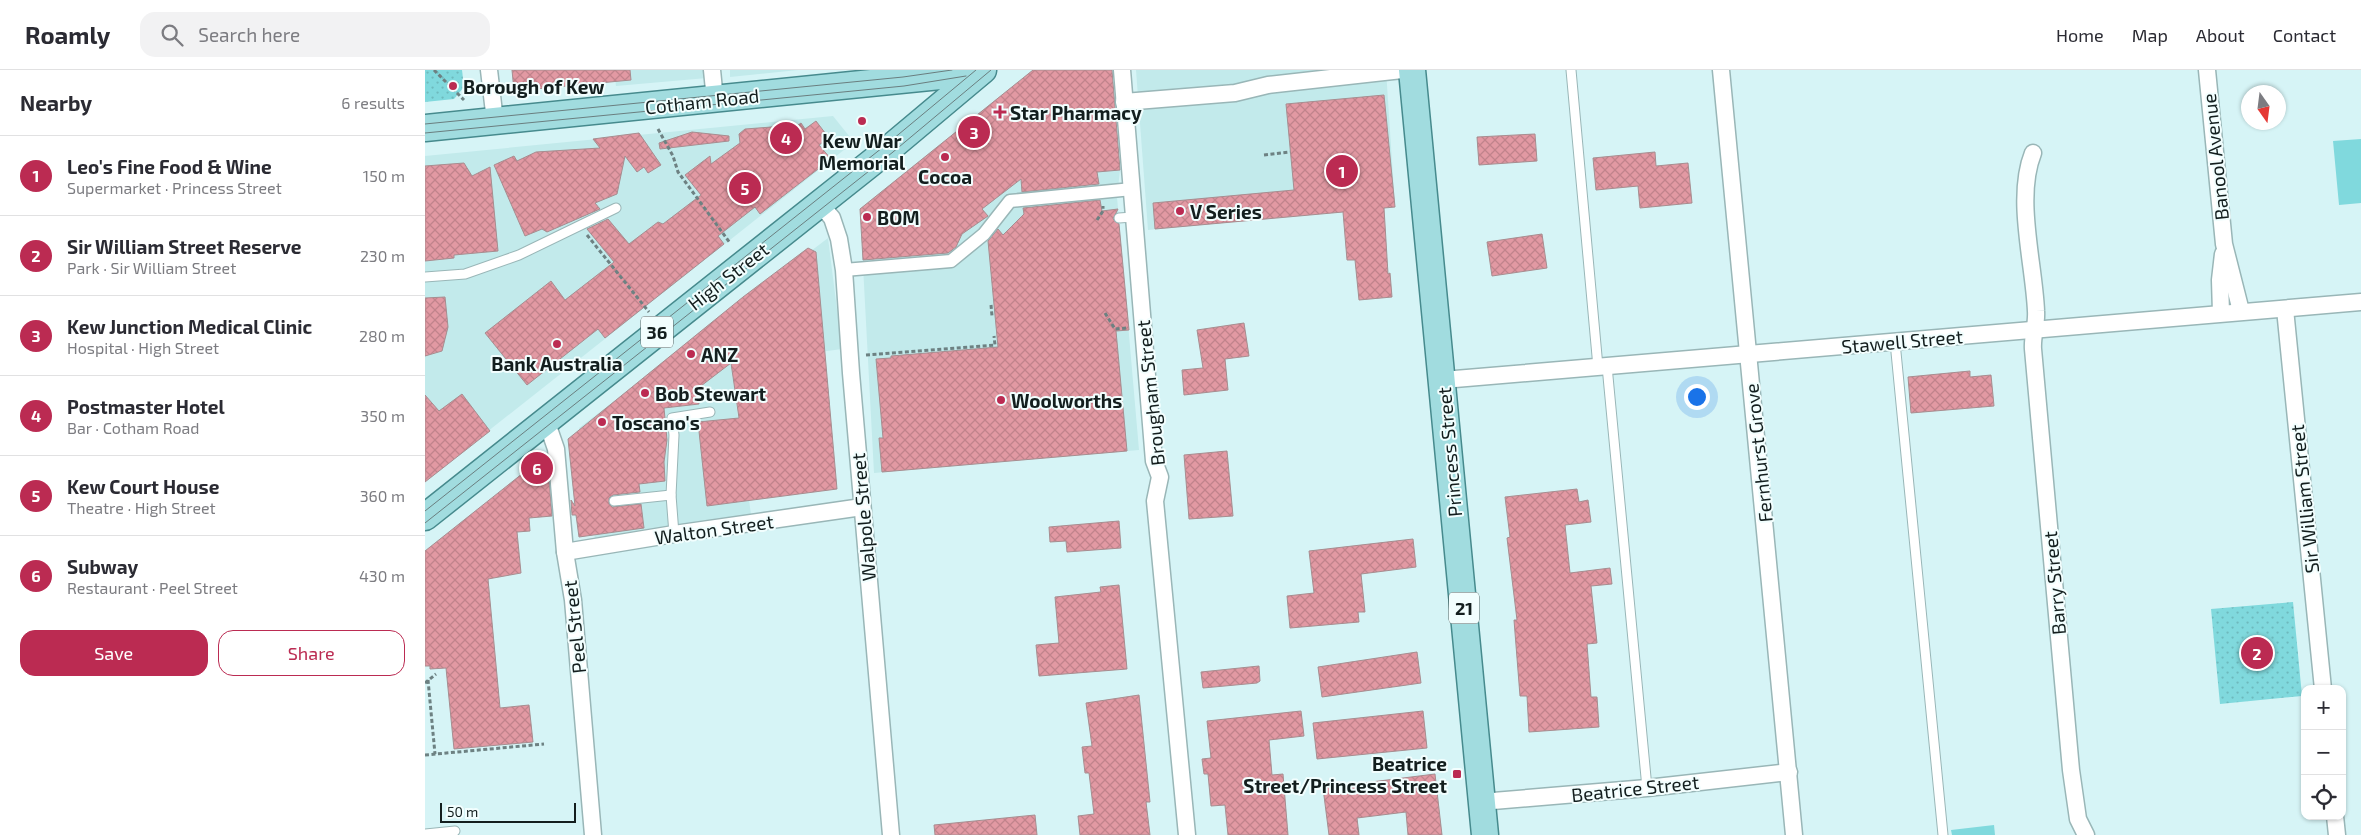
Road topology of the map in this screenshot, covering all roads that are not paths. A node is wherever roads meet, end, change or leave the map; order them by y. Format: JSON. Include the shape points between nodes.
{"nodes":[{"id":1,"x":489,"y":70,"type":"edge"},
{"id":2,"x":712,"y":70,"type":"edge"},
{"id":3,"x":1123,"y":70,"type":"edge"},
{"id":4,"x":1402,"y":70,"type":"edge"},
{"id":5,"x":1412,"y":70,"type":"edge"},
{"id":6,"x":1571,"y":70,"type":"edge"},
{"id":7,"x":1721,"y":70,"type":"edge"},
{"id":8,"x":2207,"y":70,"type":"edge"},
{"id":9,"x":981,"y":71,"type":"edge"},
{"id":10,"x":715,"y":100,"type":"junction"},
{"id":11,"x":1124,"y":102,"type":"junction"},
{"id":12,"x":495,"y":121,"type":"junction"},
{"id":13,"x":425,"y":128,"type":"edge"},
{"id":14,"x":2033,"y":153,"type":"dead end"},
{"id":15,"x":1131,"y":189,"type":"junction"},
{"id":16,"x":820,"y":204,"type":"junction"},
{"id":17,"x":616,"y":208,"type":"dead end"},
{"id":18,"x":2224,"y":244,"type":"junction"},
{"id":19,"x":844,"y":270,"type":"junction"},
{"id":20,"x":425,"y":277,"type":"edge"},
{"id":21,"x":2361,"y":302,"type":"edge"},
{"id":22,"x":2285,"y":309,"type":"junction"},
{"id":23,"x":2241,"y":311,"type":"junction"},
{"id":24,"x":2221,"y":313,"type":"junction"},
{"id":25,"x":2035,"y":330,"type":"junction"},
{"id":26,"x":1895,"y":342,"type":"junction"},
{"id":27,"x":1748,"y":354,"type":"junction"},
{"id":28,"x":1603,"y":366,"type":"junction"},
{"id":29,"x":1443,"y":380,"type":"junction"},
{"id":30,"x":710,"y":412,"type":"dead end"},
{"id":31,"x":546,"y":420,"type":"junction"},
{"id":32,"x":671,"y":495,"type":"junction"},
{"id":33,"x":614,"y":501,"type":"dead end"},
{"id":34,"x":862,"y":507,"type":"junction"},
{"id":35,"x":425,"y":517,"type":"edge"},
{"id":36,"x":674,"y":534,"type":"junction"},
{"id":37,"x":565,"y":552,"type":"junction"},
{"id":38,"x":2323,"y":685,"type":"edge"},
{"id":39,"x":1789,"y":772,"type":"junction"},
{"id":40,"x":1647,"y":788,"type":"junction"},
{"id":41,"x":1481,"y":802,"type":"junction"},
{"id":42,"x":2335,"y":820,"type":"edge"},
{"id":43,"x":455,"y":831,"type":"dead end"},
{"id":44,"x":425,"y":834,"type":"edge"},
{"id":45,"x":593,"y":835,"type":"edge"},
{"id":46,"x":891,"y":835,"type":"edge"},
{"id":47,"x":1187,"y":835,"type":"edge"},
{"id":48,"x":1485,"y":835,"type":"edge"},
{"id":49,"x":1794,"y":835,"type":"edge"},
{"id":50,"x":1943,"y":835,"type":"edge"},
{"id":51,"x":2086,"y":835,"type":"edge"},
{"id":52,"x":2337,"y":835,"type":"edge"}],
"edges":[{"from":1,"to":12,"type":"street"},
{"from":2,"to":10,"type":"street"},
{"from":3,"to":11,"type":"street","name":"Brougham Street"},
{"from":4,"to":11,"type":"street","via":[[1268,85],[1235,93]]},
{"from":5,"to":29,"type":"main road","name":"Princess Street","number":"21"},
{"from":6,"to":28,"type":"lane"},
{"from":7,"to":27,"type":"street","name":"Fernhurst Grove"},
{"from":8,"to":18,"type":"street","name":"Banool Avenue"},
{"from":9,"to":10,"type":"main road","name":"Cotham Road"},
{"from":9,"to":16,"type":"main road","name":"High Street","number":"36"},
{"from":10,"to":12,"type":"main road","name":"Cotham Road"},
{"from":11,"to":15,"type":"street","name":"Brougham Street"},
{"from":12,"to":13,"type":"main road","name":"Cotham Road"},
{"from":14,"to":25,"type":"street","name":"Barry Street","via":[[2028,165],[2025,195],[2037,314]]},
{"from":15,"to":19,"type":"street","via":[[1009,201],[984,234],[951,262]]},
{"from":15,"to":47,"type":"street","name":"Brougham Street","via":[[1126,217],[1154,460],[1160,477],[1155,501]]},
{"from":16,"to":19,"type":"street","name":"Walpole Street","via":[[833,223]]},
{"from":16,"to":31,"type":"main road","name":"High Street","number":"36"},
{"from":17,"to":20,"type":"lane","via":[[519,255],[465,274]]},
{"from":18,"to":23,"type":"street","name":"Banool Avenue"},
{"from":18,"to":24,"type":"street","name":"Banool Avenue"},
{"from":19,"to":34,"type":"street","name":"Walpole Street"},
{"from":21,"to":22,"type":"street","name":"Stawell Street"},
{"from":22,"to":23,"type":"street","name":"Stawell Street"},
{"from":22,"to":38,"type":"street","name":"Sir William Street"},
{"from":23,"to":24,"type":"street","name":"Stawell Street"},
{"from":24,"to":25,"type":"street","name":"Stawell Street"},
{"from":25,"to":26,"type":"street","name":"Stawell Street"},
{"from":25,"to":51,"type":"street","name":"Barry Street","via":[[2033,349],[2071,770],[2078,819]]},
{"from":26,"to":27,"type":"street","name":"Stawell Street"},
{"from":26,"to":50,"type":"lane"},
{"from":27,"to":28,"type":"street","name":"Stawell Street"},
{"from":27,"to":39,"type":"street","name":"Fernhurst Grove"},
{"from":28,"to":29,"type":"street","name":"Stawell Street"},
{"from":28,"to":40,"type":"lane"},
{"from":29,"to":41,"type":"main road","name":"Princess Street","number":"21"},
{"from":30,"to":32,"type":"lane","via":[[672,418]]},
{"from":31,"to":35,"type":"main road","name":"High Street","number":"36"},
{"from":31,"to":37,"type":"street","name":"Peel Street","via":[[556,449]]},
{"from":32,"to":33,"type":"lane"},
{"from":32,"to":36,"type":"lane"},
{"from":34,"to":36,"type":"street","name":"Walton Street"},
{"from":34,"to":46,"type":"street","name":"Walpole Street"},
{"from":36,"to":37,"type":"street","name":"Walton Street"},
{"from":37,"to":45,"type":"street","name":"Peel Street","via":[[573,600]]},
{"from":39,"to":40,"type":"street","name":"Beatrice Street"},
{"from":39,"to":49,"type":"street","name":"Fernhurst Grove"},
{"from":40,"to":41,"type":"street","name":"Beatrice Street"},
{"from":41,"to":48,"type":"main road","name":"Princess Street","number":"21"},
{"from":42,"to":52,"type":"street"},
{"from":43,"to":44,"type":"lane"}]}
